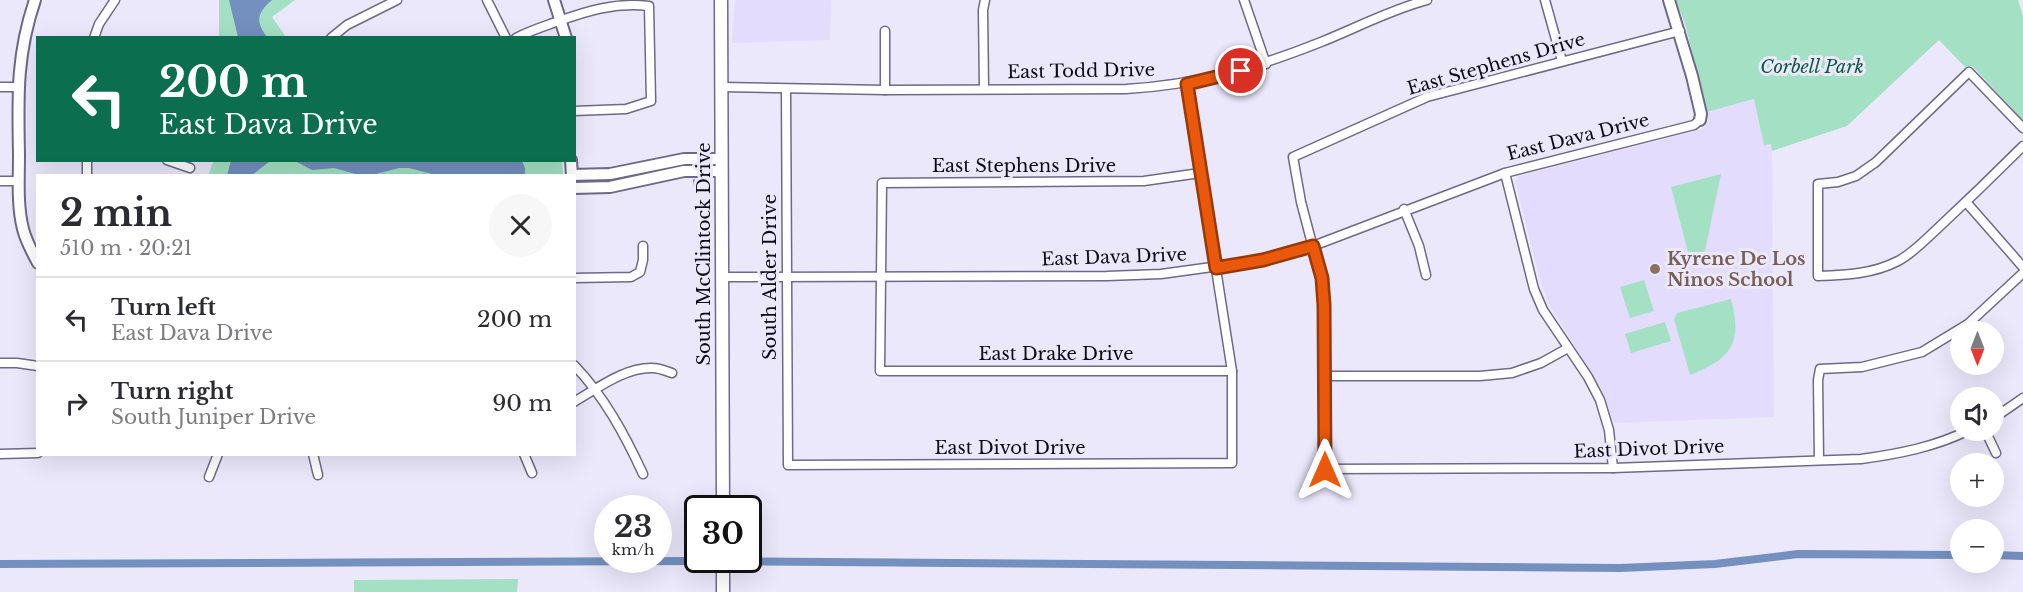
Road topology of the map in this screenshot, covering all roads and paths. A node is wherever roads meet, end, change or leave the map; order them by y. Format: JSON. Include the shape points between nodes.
{"nodes":[{"id":1,"x":35,"y":0,"type":"edge"},
{"id":2,"x":115,"y":0,"type":"edge"},
{"id":3,"x":397,"y":0,"type":"edge"},
{"id":4,"x":487,"y":0,"type":"edge"},
{"id":5,"x":554,"y":0,"type":"edge"},
{"id":6,"x":721,"y":0,"type":"edge"},
{"id":7,"x":985,"y":0,"type":"edge"},
{"id":8,"x":1244,"y":0,"type":"edge"},
{"id":9,"x":1427,"y":0,"type":"edge"},
{"id":10,"x":1545,"y":0,"type":"edge"},
{"id":11,"x":1669,"y":0,"type":"edge"},
{"id":12,"x":561,"y":20,"type":"junction"},
{"id":13,"x":885,"y":31,"type":"dead end"},
{"id":14,"x":1680,"y":32,"type":"junction"},
{"id":15,"x":95,"y":36,"type":"edge"},
{"id":16,"x":333,"y":36,"type":"edge"},
{"id":17,"x":505,"y":36,"type":"edge"},
{"id":18,"x":521,"y":36,"type":"edge"},
{"id":19,"x":565,"y":36,"type":"edge"},
{"id":20,"x":1562,"y":61,"type":"junction"},
{"id":21,"x":1266,"y":64,"type":"junction"},
{"id":22,"x":1187,"y":84,"type":"junction"},
{"id":23,"x":0,"y":87,"type":"edge"},
{"id":24,"x":18,"y":87,"type":"junction"},
{"id":25,"x":722,"y":87,"type":"junction"},
{"id":26,"x":786,"y":89,"type":"junction"},
{"id":27,"x":984,"y":89,"type":"junction"},
{"id":28,"x":885,"y":90,"type":"junction"},
{"id":29,"x":576,"y":111,"type":"edge"},
{"id":30,"x":1700,"y":120,"type":"joint"},
{"id":31,"x":2023,"y":128,"type":"edge"},
{"id":32,"x":2023,"y":146,"type":"edge"},
{"id":33,"x":173,"y":162,"type":"edge"},
{"id":34,"x":722,"y":165,"type":"junction"},
{"id":35,"x":190,"y":168,"type":"dead end"},
{"id":36,"x":1200,"y":173,"type":"junction"},
{"id":37,"x":1505,"y":173,"type":"junction"},
{"id":38,"x":576,"y":175,"type":"edge"},
{"id":39,"x":0,"y":181,"type":"edge"},
{"id":40,"x":19,"y":181,"type":"junction"},
{"id":41,"x":576,"y":188,"type":"edge"},
{"id":42,"x":1966,"y":202,"type":"junction"},
{"id":43,"x":1404,"y":210,"type":"junction"},
{"id":44,"x":643,"y":246,"type":"dead end"},
{"id":45,"x":1313,"y":246,"type":"junction"},
{"id":46,"x":36,"y":259,"type":"edge"},
{"id":47,"x":2023,"y":267,"type":"edge"},
{"id":48,"x":1216,"y":268,"type":"junction"},
{"id":49,"x":2023,"y":273,"type":"edge"},
{"id":50,"x":1426,"y":275,"type":"dead end"},
{"id":51,"x":880,"y":276,"type":"junction"},
{"id":52,"x":722,"y":277,"type":"junction"},
{"id":53,"x":786,"y":277,"type":"junction"},
{"id":54,"x":576,"y":278,"type":"edge"},
{"id":55,"x":1568,"y":348,"type":"junction"},
{"id":56,"x":0,"y":363,"type":"edge"},
{"id":57,"x":36,"y":366,"type":"edge"},
{"id":58,"x":576,"y":367,"type":"edge"},
{"id":59,"x":1232,"y":371,"type":"junction"},
{"id":60,"x":672,"y":373,"type":"dead end"},
{"id":61,"x":1324,"y":376,"type":"junction"},
{"id":62,"x":596,"y":389,"type":"junction"},
{"id":63,"x":2023,"y":398,"type":"edge"},
{"id":64,"x":576,"y":401,"type":"edge"},
{"id":65,"x":2004,"y":411,"type":"edge"},
{"id":66,"x":1950,"y":438,"type":"edge"},
{"id":67,"x":1990,"y":441,"type":"edge"},
{"id":68,"x":36,"y":453,"type":"edge"},
{"id":69,"x":1996,"y":453,"type":"dead end"},
{"id":70,"x":0,"y":454,"type":"edge"},
{"id":71,"x":217,"y":456,"type":"edge"},
{"id":72,"x":313,"y":456,"type":"edge"},
{"id":73,"x":525,"y":456,"type":"edge"},
{"id":74,"x":1819,"y":460,"type":"junction"},
{"id":75,"x":788,"y":465,"type":"joint"},
{"id":76,"x":1613,"y":468,"type":"junction"},
{"id":77,"x":532,"y":473,"type":"dead end"},
{"id":78,"x":643,"y":474,"type":"dead end"},
{"id":79,"x":318,"y":475,"type":"dead end"},
{"id":80,"x":209,"y":477,"type":"dead end"},
{"id":81,"x":723,"y":495,"type":"edge"},
{"id":82,"x":723,"y":573,"type":"edge"},
{"id":83,"x":723,"y":592,"type":"edge"}],
"edges":[{"from":1,"to":24,"type":"street","via":[[26,26]]},
{"from":2,"to":15,"type":"street"},
{"from":3,"to":16,"type":"street"},
{"from":4,"to":17,"type":"street"},
{"from":5,"to":12,"type":"street"},
{"from":6,"to":25,"type":"main road","name":"South McClintock Drive"},
{"from":7,"to":27,"type":"street"},
{"from":8,"to":21,"type":"street"},
{"from":9,"to":21,"type":"street","name":"East Todd Drive"},
{"from":10,"to":20,"type":"street"},
{"from":11,"to":14,"type":"street"},
{"from":12,"to":18,"type":"street"},
{"from":12,"to":19,"type":"street"},
{"from":12,"to":29,"type":"street","via":[[610,6],[649,6],[651,101],[626,109]]},
{"from":13,"to":28,"type":"street"},
{"from":14,"to":20,"type":"street","name":"East Stephens Drive"},
{"from":14,"to":30,"type":"street"},
{"from":20,"to":45,"type":"street","name":"East Stephens Drive","via":[[1427,97],[1293,157]]},
{"from":21,"to":22,"type":"street","name":"East Todd Drive"},
{"from":22,"to":27,"type":"street","name":"East Todd Drive","via":[[1126,89]]},
{"from":22,"to":36,"type":"street"},
{"from":23,"to":24,"type":"street"},
{"from":24,"to":40,"type":"street"},
{"from":25,"to":26,"type":"street","name":"East Todd Drive"},
{"from":25,"to":34,"type":"main road","name":"South McClintock Drive"},
{"from":26,"to":28,"type":"street","name":"East Todd Drive"},
{"from":26,"to":53,"type":"street","name":"South Alder Drive"},
{"from":27,"to":28,"type":"street","name":"East Todd Drive"},
{"from":30,"to":37,"type":"street","name":"East Dava Drive","via":[[1694,125]]},
{"from":31,"to":42,"type":"street","via":[[1969,72],[1876,162],[1856,176],[1818,184],[1818,276],[1853,275],[1900,260]]},
{"from":32,"to":42,"type":"street"},
{"from":33,"to":35,"type":"street"},
{"from":34,"to":38,"type":"street","via":[[684,159],[610,174]]},
{"from":34,"to":41,"type":"street","via":[[610,187]]},
{"from":34,"to":52,"type":"main road","name":"South McClintock Drive"},
{"from":36,"to":48,"type":"street"},
{"from":36,"to":51,"type":"street","name":"East Stephens Drive","via":[[1144,181],[882,183]]},
{"from":37,"to":43,"type":"street","name":"East Dava Drive"},
{"from":37,"to":55,"type":"street","via":[[1534,289]]},
{"from":39,"to":40,"type":"street"},
{"from":40,"to":46,"type":"street","via":[[24,232]]},
{"from":42,"to":47,"type":"street"},
{"from":43,"to":45,"type":"street","name":"East Dava Drive"},
{"from":43,"to":50,"type":"street"},
{"from":44,"to":54,"type":"street","via":[[640,272],[631,277]]},
{"from":45,"to":48,"type":"street","name":"East Dava Drive"},
{"from":45,"to":61,"type":"street","via":[[1322,278]]},
{"from":48,"to":51,"type":"street","name":"East Dava Drive","via":[[1107,276]]},
{"from":48,"to":59,"type":"street"},
{"from":49,"to":74,"type":"street","via":[[1968,324],[1922,352],[1862,367],[1820,369]]},
{"from":51,"to":53,"type":"street","name":"East Dava Drive"},
{"from":51,"to":59,"type":"street","name":"East Drake Drive","via":[[880,371]]},
{"from":52,"to":53,"type":"street","name":"East Dava Drive"},
{"from":52,"to":81,"type":"main road","name":"South McClintock Drive"},
{"from":53,"to":75,"type":"street","name":"South Alder Drive"},
{"from":55,"to":61,"type":"street","via":[[1512,373]]},
{"from":55,"to":76,"type":"street","via":[[1600,400],[1609,430]]},
{"from":56,"to":57,"type":"street"},
{"from":58,"to":62,"type":"street"},
{"from":59,"to":75,"type":"street","name":"East Divot Drive","via":[[1232,463]]},
{"from":60,"to":62,"type":"street","via":[[655,368],[636,370]]},
{"from":61,"to":76,"type":"street","name":"East Divot Drive","via":[[1325,470]]},
{"from":62,"to":64,"type":"street"},
{"from":62,"to":78,"type":"street"},
{"from":63,"to":65,"type":"street"},
{"from":66,"to":74,"type":"street","name":"East Divot Drive","via":[[1900,454]]},
{"from":67,"to":69,"type":"street"},
{"from":68,"to":70,"type":"street"},
{"from":71,"to":80,"type":"street"},
{"from":72,"to":79,"type":"street"},
{"from":73,"to":77,"type":"street"},
{"from":74,"to":76,"type":"street","name":"East Divot Drive"},
{"from":82,"to":83,"type":"main road"}]}
